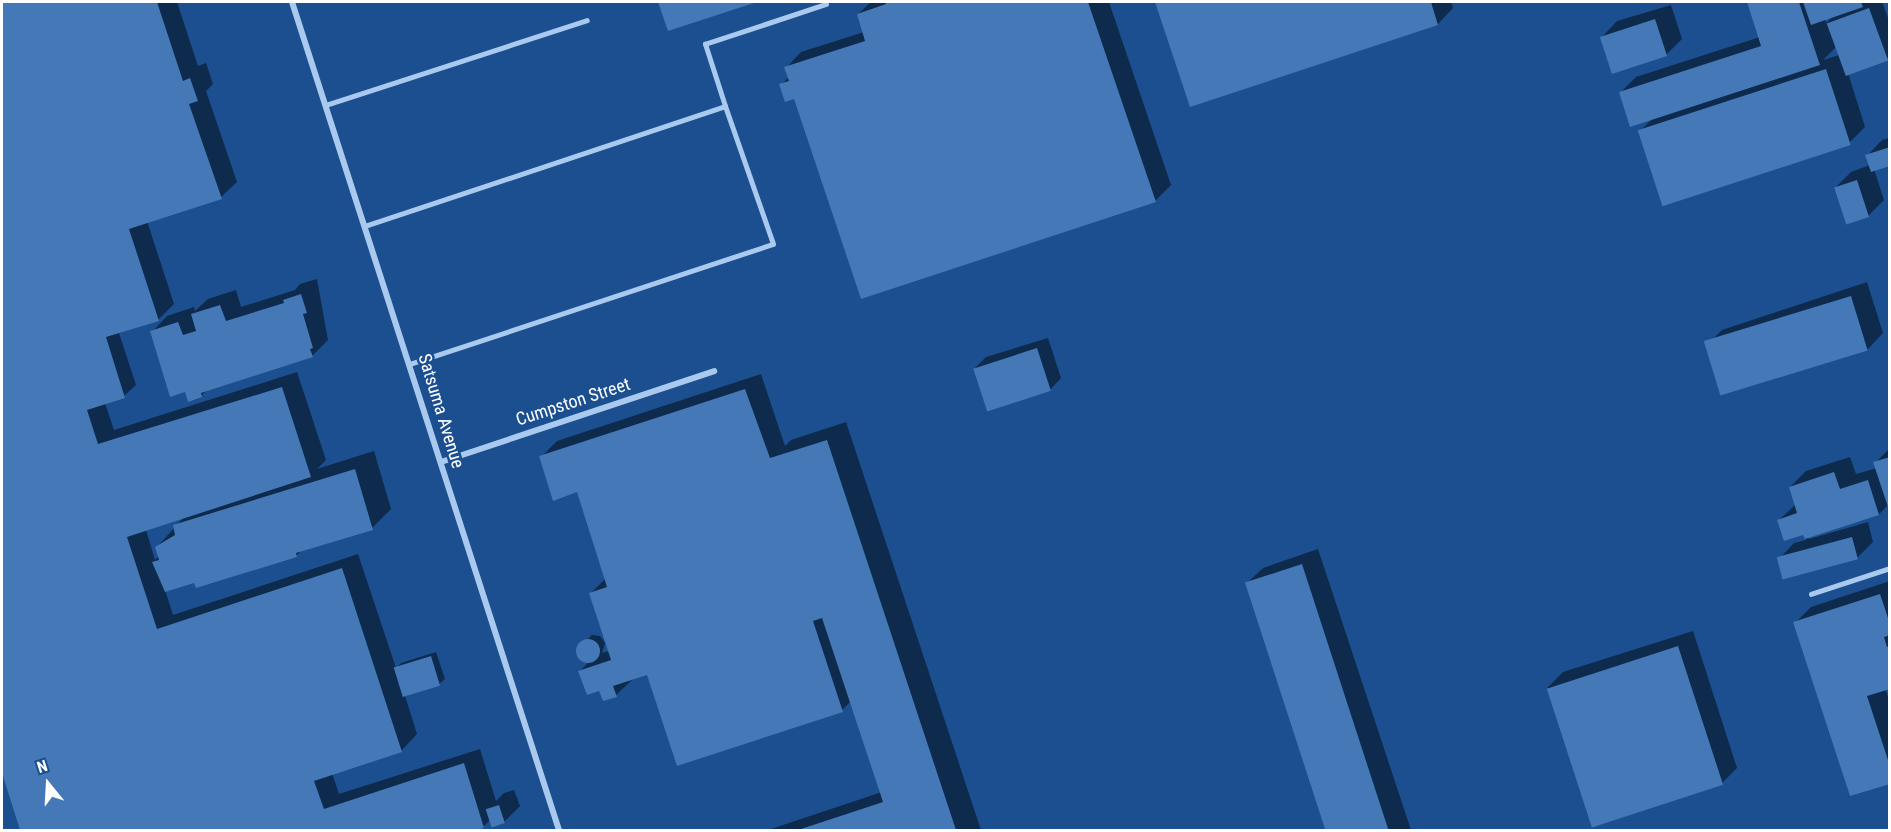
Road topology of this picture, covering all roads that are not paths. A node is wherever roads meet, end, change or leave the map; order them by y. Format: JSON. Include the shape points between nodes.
{"nodes":[{"id":1,"x":292,"y":2,"type":"edge"},
{"id":2,"x":825,"y":2,"type":"edge"},
{"id":3,"x":587,"y":20,"type":"dead end"},
{"id":4,"x":326,"y":105,"type":"junction"},
{"id":5,"x":725,"y":106,"type":"junction"},
{"id":6,"x":365,"y":226,"type":"junction"},
{"id":7,"x":411,"y":364,"type":"junction"},
{"id":8,"x":714,"y":371,"type":"dead end"},
{"id":9,"x":441,"y":462,"type":"junction"},
{"id":10,"x":1890,"y":568,"type":"edge"},
{"id":11,"x":1811,"y":594,"type":"dead end"},
{"id":12,"x":559,"y":831,"type":"edge"}],
"edges":[{"from":1,"to":4,"type":"street","name":"Satsuma Avenue"},
{"from":2,"to":5,"type":"lane","via":[[705,44]]},
{"from":3,"to":4,"type":"lane"},
{"from":4,"to":6,"type":"street","name":"Satsuma Avenue"},
{"from":5,"to":6,"type":"lane"},
{"from":5,"to":7,"type":"lane","via":[[773,244]]},
{"from":6,"to":7,"type":"street","name":"Satsuma Avenue"},
{"from":7,"to":9,"type":"street","name":"Satsuma Avenue"},
{"from":8,"to":9,"type":"street","name":"Cumpston Street"},
{"from":9,"to":12,"type":"street","name":"Satsuma Avenue"},
{"from":10,"to":11,"type":"lane"}]}
